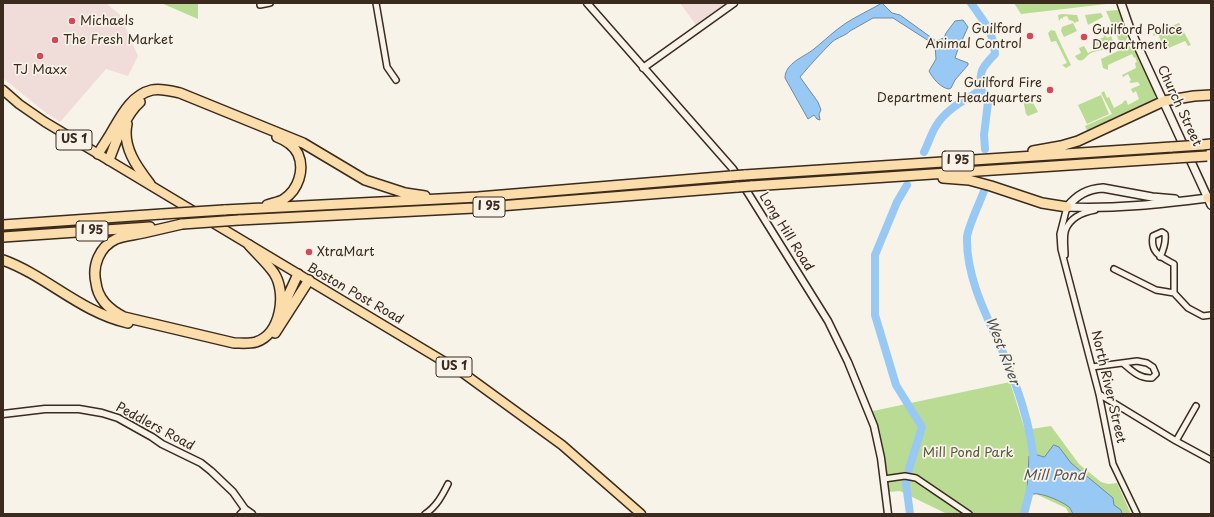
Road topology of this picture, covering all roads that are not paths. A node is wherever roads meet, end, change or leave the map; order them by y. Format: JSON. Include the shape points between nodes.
{"nodes":[{"id":1,"x":270,"y":3,"type":"edge"},
{"id":2,"x":376,"y":3,"type":"edge"},
{"id":3,"x":587,"y":3,"type":"edge"},
{"id":4,"x":734,"y":3,"type":"edge"},
{"id":5,"x":1121,"y":3,"type":"edge"},
{"id":6,"x":260,"y":5,"type":"dead end"},
{"id":7,"x":644,"y":68,"type":"junction"},
{"id":8,"x":396,"y":80,"type":"dead end"},
{"id":9,"x":3,"y":90,"type":"edge"},
{"id":10,"x":1211,"y":95,"type":"edge"},
{"id":11,"x":1164,"y":101,"type":"junction"},
{"id":12,"x":129,"y":115,"type":"junction"},
{"id":13,"x":1206,"y":144,"type":"edge"},
{"id":14,"x":98,"y":154,"type":"junction"},
{"id":15,"x":1209,"y":156,"type":"edge"},
{"id":16,"x":109,"y":160,"type":"junction"},
{"id":17,"x":963,"y":161,"type":"junction"},
{"id":18,"x":886,"y":177,"type":"junction"},
{"id":19,"x":150,"y":184,"type":"junction"},
{"id":20,"x":478,"y":197,"type":"junction"},
{"id":21,"x":1191,"y":200,"type":"junction"},
{"id":22,"x":1210,"y":200,"type":"edge"},
{"id":23,"x":1067,"y":207,"type":"junction"},
{"id":24,"x":1100,"y":208,"type":"junction"},
{"id":25,"x":224,"y":210,"type":"junction"},
{"id":26,"x":182,"y":224,"type":"junction"},
{"id":27,"x":3,"y":225,"type":"edge"},
{"id":28,"x":3,"y":237,"type":"edge"},
{"id":29,"x":249,"y":245,"type":"junction"},
{"id":30,"x":1160,"y":257,"type":"dead end"},
{"id":31,"x":3,"y":260,"type":"edge"},
{"id":32,"x":1065,"y":262,"type":"junction"},
{"id":33,"x":1114,"y":269,"type":"dead end"},
{"id":34,"x":298,"y":274,"type":"junction"},
{"id":35,"x":309,"y":280,"type":"junction"},
{"id":36,"x":1174,"y":293,"type":"junction"},
{"id":37,"x":1211,"y":315,"type":"edge"},
{"id":38,"x":274,"y":326,"type":"junction"},
{"id":39,"x":1124,"y":364,"type":"junction"},
{"id":40,"x":1092,"y":367,"type":"junction"},
{"id":41,"x":1099,"y":394,"type":"junction"},
{"id":42,"x":1196,"y":406,"type":"dead end"},
{"id":43,"x":3,"y":414,"type":"edge"},
{"id":44,"x":1176,"y":441,"type":"junction"},
{"id":45,"x":1211,"y":460,"type":"edge"},
{"id":46,"x":884,"y":478,"type":"junction"},
{"id":47,"x":448,"y":484,"type":"dead end"},
{"id":48,"x":245,"y":509,"type":"junction"},
{"id":49,"x":240,"y":514,"type":"edge"},
{"id":50,"x":252,"y":514,"type":"edge"},
{"id":51,"x":425,"y":514,"type":"edge"},
{"id":52,"x":641,"y":514,"type":"edge"},
{"id":53,"x":888,"y":514,"type":"edge"},
{"id":54,"x":969,"y":514,"type":"edge"},
{"id":55,"x":1137,"y":514,"type":"edge"}],
"edges":[{"from":1,"to":6,"type":"street"},
{"from":2,"to":8,"type":"street","via":[[387,68]]},
{"from":3,"to":7,"type":"street","name":"Long Hill Road"},
{"from":4,"to":7,"type":"street"},
{"from":5,"to":11,"type":"main road","name":"Church Street","via":[[1135,40]]},
{"from":7,"to":46,"type":"street","name":"Long Hill Road","via":[[733,169],[828,321],[871,416]]},
{"from":9,"to":14,"type":"main road","name":"Boston Post Road","number":"US 1","via":[[45,122]]},
{"from":10,"to":11,"type":"highway"},
{"from":11,"to":17,"type":"highway","via":[[1072,142]]},
{"from":11,"to":22,"type":"main road","name":"Church Street"},
{"from":12,"to":16,"type":"highway"},
{"from":12,"to":19,"type":"highway","via":[[126,127],[128,149]]},
{"from":12,"to":25,"type":"highway","via":[[138,103],[149,96],[162,94],[280,138],[291,145],[298,154],[301,165],[300,177],[294,190],[284,199],[268,204]]},
{"from":13,"to":17,"type":"highway","number":"I 95","bridge":true},
{"from":14,"to":16,"type":"main road","name":"Boston Post Road","number":"US 1"},
{"from":14,"to":20,"type":"highway","via":[[132,101],[141,94],[153,90],[165,90],[180,93],[285,135],[320,152],[365,180],[384,187],[426,196]]},
{"from":15,"to":18,"type":"highway","number":"I 95","bridge":true},
{"from":16,"to":19,"type":"main road","name":"Boston Post Road","number":"US 1"},
{"from":17,"to":20,"type":"highway","number":"I 95","bridge":true,"via":[[744,175]]},
{"from":18,"to":23,"type":"highway","via":[[969,180],[1042,203]]},
{"from":18,"to":26,"type":"highway","number":"I 95","bridge":true,"via":[[474,208]]},
{"from":19,"to":29,"type":"main road","name":"Boston Post Road","number":"US 1"},
{"from":20,"to":25,"type":"highway","number":"I 95"},
{"from":21,"to":22,"type":"main road","name":"North River Street"},
{"from":21,"to":23,"type":"main road","name":"North River Street","via":[[1096,188],[1081,194]]},
{"from":21,"to":24,"type":"main road","name":"North River Street"},
{"from":23,"to":24,"type":"main road","name":"North River Street"},
{"from":23,"to":32,"type":"street","name":"North River Street","via":[[1060,238]]},
{"from":24,"to":32,"type":"street","name":"North River Street","via":[[1083,213],[1068,226]]},
{"from":25,"to":27,"type":"highway","number":"I 95","bridge":true},
{"from":26,"to":28,"type":"highway","number":"I 95"},
{"from":26,"to":38,"type":"highway","via":[[116,239],[104,247],[97,260],[94,275],[97,290],[104,303],[124,317],[234,343],[256,342]]},
{"from":29,"to":34,"type":"main road","name":"Boston Post Road","number":"US 1"},
{"from":29,"to":38,"type":"highway","via":[[274,274],[280,289],[281,304]]},
{"from":30,"to":36,"type":"street","via":[[1174,264]]},
{"from":31,"to":35,"type":"highway","via":[[30,272],[78,303],[116,320],[246,349],[267,341],[276,332]]},
{"from":32,"to":40,"type":"street","name":"North River Street"},
{"from":33,"to":36,"type":"street","via":[[1156,290]]},
{"from":34,"to":35,"type":"main road","name":"Boston Post Road","number":"US 1"},
{"from":34,"to":38,"type":"highway"},
{"from":35,"to":52,"type":"main road","name":"Boston Post Road","number":"US 1","via":[[465,374],[562,445]]},
{"from":36,"to":37,"type":"street","via":[[1188,308],[1203,316]]},
{"from":39,"to":39,"type":"street","via":[[1146,379],[1156,374],[1153,367],[1147,363],[1131,361]]},
{"from":39,"to":40,"type":"street"},
{"from":40,"to":41,"type":"street","name":"North River Street"},
{"from":41,"to":44,"type":"street"},
{"from":41,"to":55,"type":"street","name":"North River Street","via":[[1113,464]]},
{"from":42,"to":44,"type":"street"},
{"from":43,"to":48,"type":"street","name":"Peddlers Road","via":[[45,409],[77,409],[118,418],[201,463],[233,492]]},
{"from":44,"to":45,"type":"street"},
{"from":46,"to":53,"type":"street","name":"Long Hill Road"},
{"from":46,"to":54,"type":"street","via":[[907,476],[922,481]]},
{"from":47,"to":51,"type":"street","via":[[433,509]]},
{"from":48,"to":49,"type":"street"},
{"from":48,"to":50,"type":"street","name":"Peddlers Road"}]}
